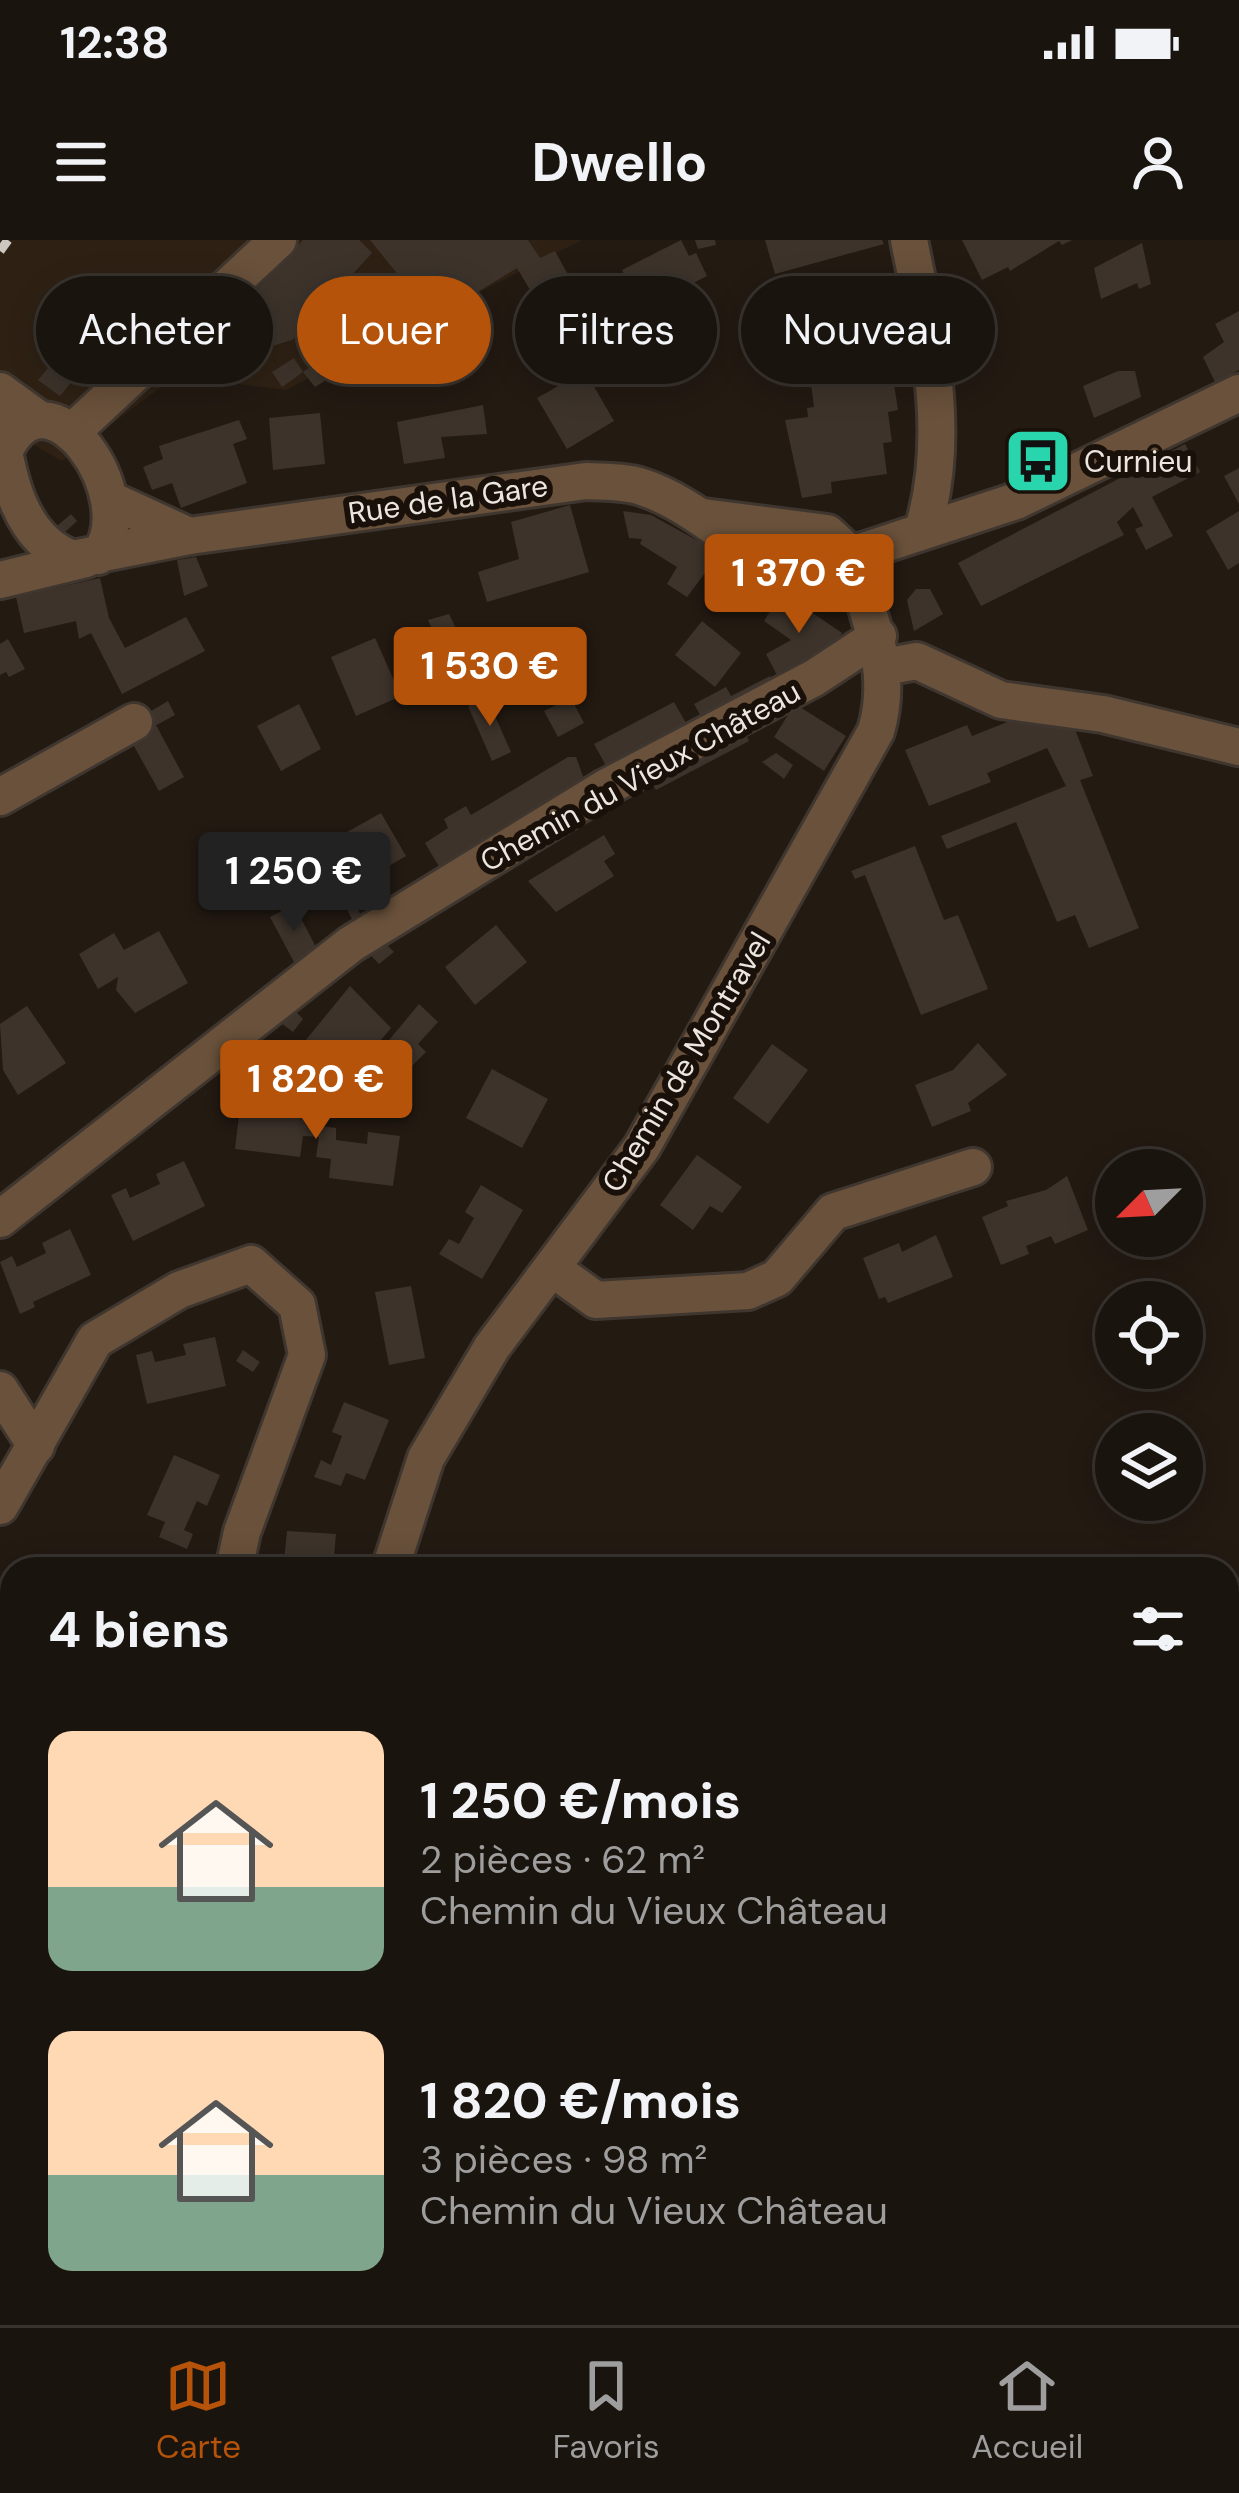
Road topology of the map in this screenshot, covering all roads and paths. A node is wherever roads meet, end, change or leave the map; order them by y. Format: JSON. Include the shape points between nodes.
{"nodes":[{"id":1,"x":278,"y":240,"type":"edge"},
{"id":2,"x":909,"y":240,"type":"edge"},
{"id":3,"x":0,"y":391,"type":"edge"},
{"id":4,"x":1239,"y":393,"type":"edge"},
{"id":5,"x":36,"y":417,"type":"junction"},
{"id":6,"x":71,"y":433,"type":"junction"},
{"id":7,"x":2,"y":439,"type":"edge"},
{"id":8,"x":111,"y":500,"type":"junction"},
{"id":9,"x":33,"y":526,"type":"junction"},
{"id":10,"x":923,"y":529,"type":"junction"},
{"id":11,"x":189,"y":536,"type":"junction"},
{"id":12,"x":851,"y":555,"type":"junction"},
{"id":13,"x":92,"y":557,"type":"junction"},
{"id":14,"x":0,"y":575,"type":"edge"},
{"id":15,"x":881,"y":651,"type":"junction"},
{"id":16,"x":134,"y":722,"type":"dead end"},
{"id":17,"x":1239,"y":747,"type":"edge"},
{"id":18,"x":0,"y":797,"type":"edge"},
{"id":19,"x":974,"y":1167,"type":"dead end"},
{"id":20,"x":0,"y":1219,"type":"edge"},
{"id":21,"x":553,"y":1269,"type":"junction"},
{"id":22,"x":0,"y":1390,"type":"edge"},
{"id":23,"x":36,"y":1446,"type":"junction"},
{"id":24,"x":0,"y":1506,"type":"edge"},
{"id":25,"x":237,"y":1557,"type":"edge"},
{"id":26,"x":394,"y":1557,"type":"edge"}],
"edges":[{"from":1,"to":6,"type":"street"},
{"from":2,"to":10,"type":"street","via":[[933,358],[937,460]]},
{"from":3,"to":5,"type":"street"},
{"from":4,"to":10,"type":"street","via":[[1016,501]]},
{"from":5,"to":6,"type":"street"},
{"from":5,"to":7,"type":"street"},
{"from":6,"to":8,"type":"street"},
{"from":7,"to":9,"type":"street","via":[[8,482]]},
{"from":8,"to":11,"type":"street"},
{"from":8,"to":13,"type":"street","via":[[112,532]]},
{"from":9,"to":13,"type":"street","via":[[63,555]]},
{"from":9,"to":14,"type":"street"},
{"from":10,"to":12,"type":"street"},
{"from":11,"to":12,"type":"street","name":"Rue de la Gare","via":[[586,481],[638,485],[700,516],[827,533]]},
{"from":11,"to":13,"type":"street","name":"Rue de la Gare"},
{"from":12,"to":15,"type":"street"},
{"from":13,"to":14,"type":"street","name":"Rue de la Gare"},
{"from":15,"to":17,"type":"street","via":[[1001,700]]},
{"from":15,"to":20,"type":"street","name":"Chemin du Vieux Château","via":[[605,788],[351,944]]},
{"from":15,"to":21,"type":"street","name":"Chemin de Montravel","via":[[885,699],[876,731],[642,1147]]},
{"from":16,"to":18,"type":"street"},
{"from":19,"to":21,"type":"street","via":[[833,1212],[777,1278],[748,1291],[596,1300]]},
{"from":21,"to":26,"type":"street","name":"Chemin de Montravel","via":[[492,1347],[427,1458]]},
{"from":22,"to":23,"type":"street"},
{"from":23,"to":24,"type":"street"},
{"from":23,"to":25,"type":"street","via":[[95,1340],[178,1290],[251,1264],[297,1305],[308,1354]]}]}
